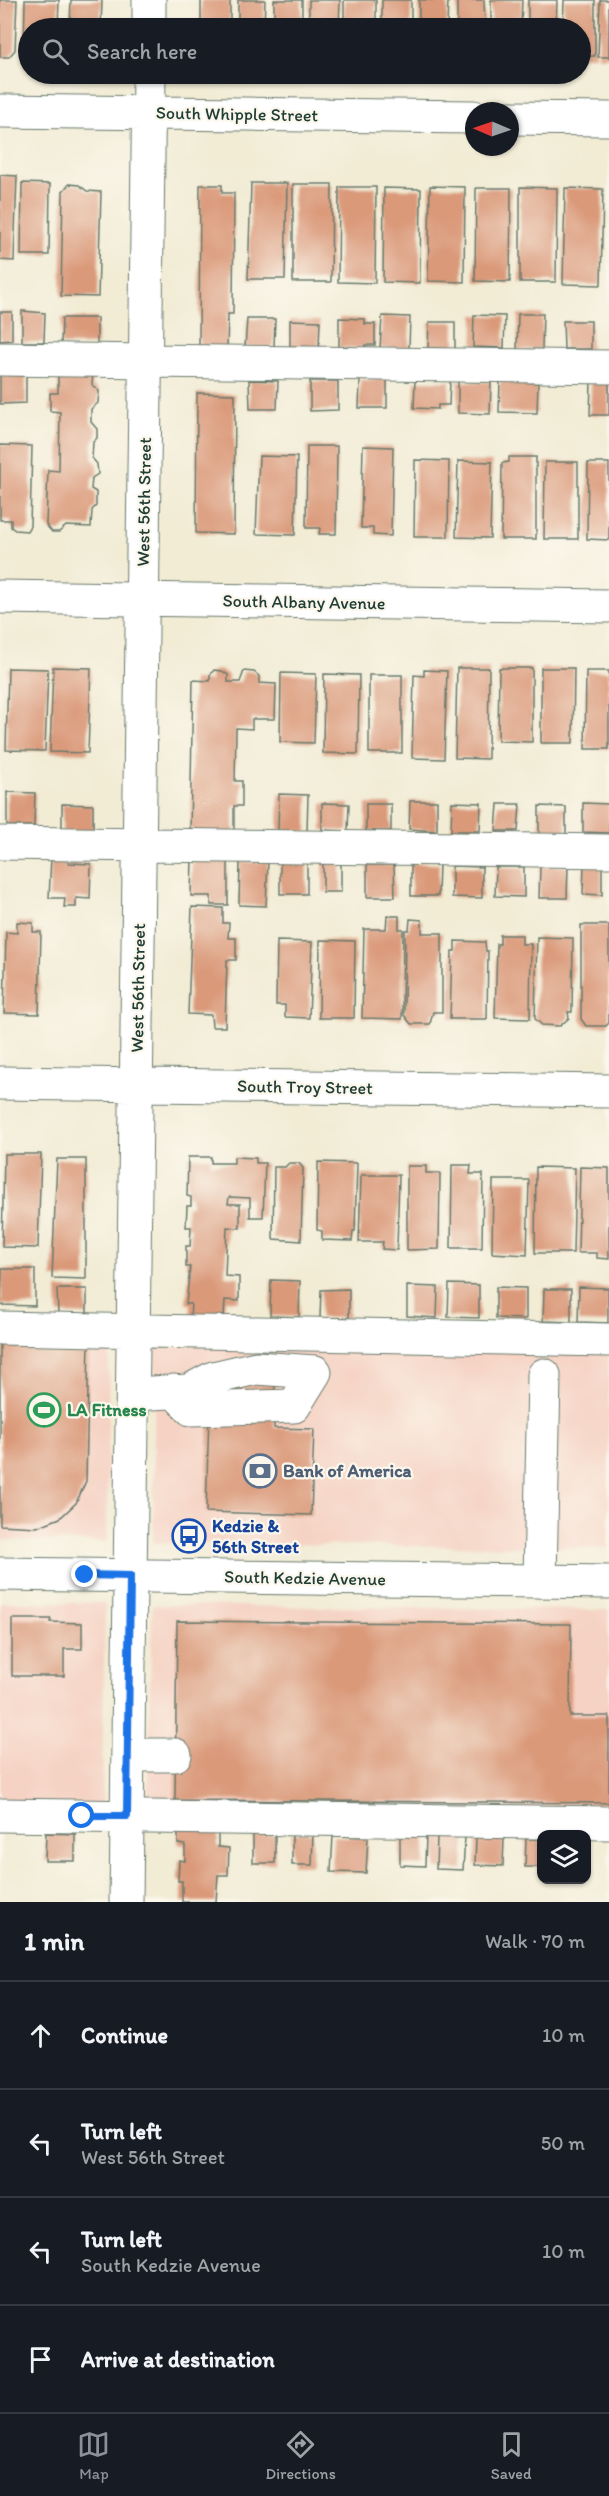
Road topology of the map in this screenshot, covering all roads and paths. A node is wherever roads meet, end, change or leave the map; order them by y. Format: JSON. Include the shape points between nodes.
{"nodes":[{"id":1,"x":149,"y":0,"type":"edge"},
{"id":2,"x":149,"y":18,"type":"edge"},
{"id":3,"x":149,"y":84,"type":"edge"},
{"id":4,"x":0,"y":111,"type":"edge"},
{"id":5,"x":148,"y":113,"type":"junction"},
{"id":6,"x":465,"y":117,"type":"edge"},
{"id":7,"x":519,"y":118,"type":"edge"},
{"id":8,"x":609,"y":119,"type":"edge"},
{"id":9,"x":0,"y":359,"type":"edge"},
{"id":10,"x":146,"y":362,"type":"junction"},
{"id":11,"x":609,"y":367,"type":"edge"},
{"id":12,"x":0,"y":597,"type":"edge"},
{"id":13,"x":143,"y":600,"type":"junction"},
{"id":14,"x":609,"y":606,"type":"edge"},
{"id":15,"x":0,"y":843,"type":"edge"},
{"id":16,"x":140,"y":845,"type":"junction"},
{"id":17,"x":609,"y":851,"type":"edge"},
{"id":18,"x":0,"y":1083,"type":"edge"},
{"id":19,"x":137,"y":1085,"type":"junction"},
{"id":20,"x":609,"y":1092,"type":"edge"},
{"id":21,"x":0,"y":1328,"type":"edge"},
{"id":22,"x":134,"y":1330,"type":"junction"},
{"id":23,"x":609,"y":1340,"type":"edge"},
{"id":24,"x":315,"y":1372,"type":"dead end"},
{"id":25,"x":544,"y":1375,"type":"dead end"},
{"id":26,"x":133,"y":1394,"type":"junction"},
{"id":27,"x":0,"y":1574,"type":"edge"},
{"id":28,"x":130,"y":1576,"type":"junction"},
{"id":29,"x":540,"y":1581,"type":"junction"},
{"id":30,"x":609,"y":1582,"type":"edge"},
{"id":31,"x":128,"y":1755,"type":"junction"},
{"id":32,"x":175,"y":1755,"type":"dead end"},
{"id":33,"x":0,"y":1815,"type":"edge"},
{"id":34,"x":127,"y":1816,"type":"junction"},
{"id":35,"x":609,"y":1823,"type":"edge"},
{"id":36,"x":126,"y":1902,"type":"edge"}],
"edges":[{"from":1,"to":2,"type":"street"},
{"from":3,"to":5,"type":"street","name":"West 56th Street"},
{"from":4,"to":5,"type":"street","name":"South Whipple Street"},
{"from":5,"to":6,"type":"street","name":"South Whipple Street"},
{"from":5,"to":10,"type":"street","name":"West 56th Street"},
{"from":7,"to":8,"type":"street"},
{"from":9,"to":10,"type":"street"},
{"from":10,"to":11,"type":"street"},
{"from":10,"to":13,"type":"street","name":"West 56th Street"},
{"from":12,"to":13,"type":"street","name":"South Albany Avenue"},
{"from":13,"to":14,"type":"street","name":"South Albany Avenue"},
{"from":13,"to":16,"type":"street","name":"West 56th Street"},
{"from":15,"to":16,"type":"street"},
{"from":16,"to":17,"type":"street"},
{"from":16,"to":19,"type":"street","name":"West 56th Street"},
{"from":18,"to":19,"type":"street","name":"South Troy Street"},
{"from":19,"to":20,"type":"street","name":"South Troy Street"},
{"from":19,"to":22,"type":"street","name":"West 56th Street"},
{"from":21,"to":22,"type":"street"},
{"from":22,"to":23,"type":"street"},
{"from":22,"to":26,"type":"street","name":"West 56th Street"},
{"from":24,"to":26,"type":"street","via":[[294,1406],[191,1409],[174,1391]]},
{"from":25,"to":29,"type":"street"},
{"from":26,"to":28,"type":"street","name":"West 56th Street"},
{"from":27,"to":28,"type":"street","name":"South Kedzie Avenue"},
{"from":28,"to":29,"type":"street","name":"South Kedzie Avenue"},
{"from":28,"to":31,"type":"street","name":"West 56th Street"},
{"from":29,"to":30,"type":"street","name":"South Kedzie Avenue"},
{"from":31,"to":32,"type":"street"},
{"from":31,"to":34,"type":"street","name":"West 56th Street"},
{"from":33,"to":34,"type":"street"},
{"from":34,"to":35,"type":"street"},
{"from":34,"to":36,"type":"street","name":"West 56th Street"}]}
